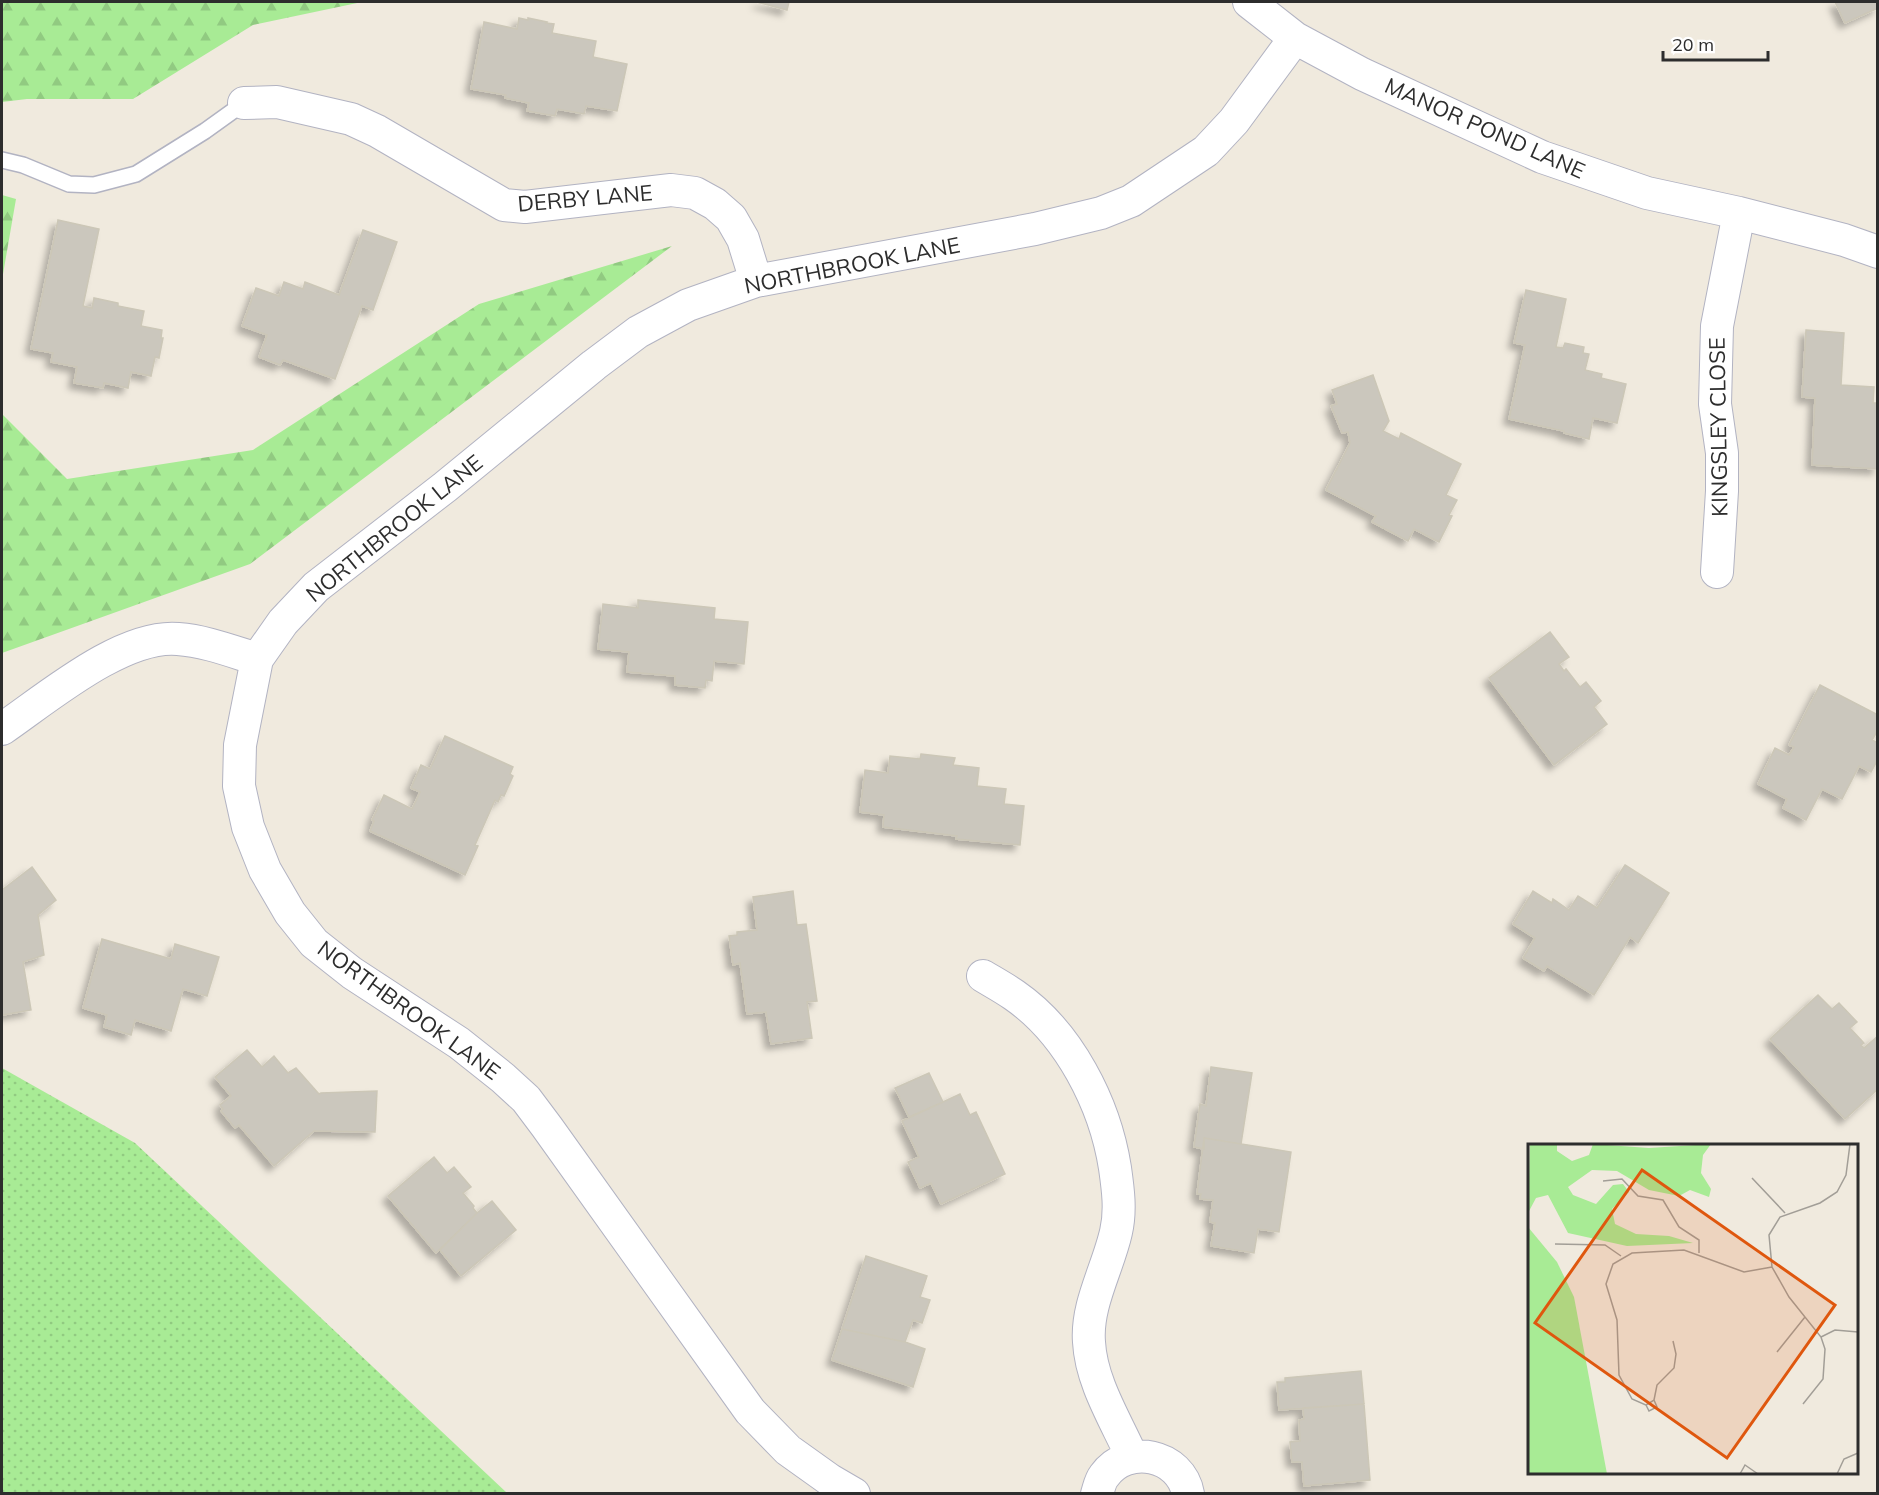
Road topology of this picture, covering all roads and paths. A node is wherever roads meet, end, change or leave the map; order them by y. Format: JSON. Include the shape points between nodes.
{"nodes":[{"id":1,"x":1249,"y":2,"type":"edge"},
{"id":2,"x":1295,"y":38,"type":"junction"},
{"id":3,"x":244,"y":103,"type":"joint"},
{"id":4,"x":2,"y":160,"type":"edge"},
{"id":5,"x":1739,"y":213,"type":"junction"},
{"id":6,"x":1878,"y":252,"type":"edge"},
{"id":7,"x":756,"y":281,"type":"junction"},
{"id":8,"x":1717,"y":572,"type":"dead end"},
{"id":9,"x":257,"y":659,"type":"junction"},
{"id":10,"x":2,"y":729,"type":"edge"},
{"id":11,"x":983,"y":976,"type":"dead end"},
{"id":12,"x":1132,"y":1457,"type":"junction"},
{"id":13,"x":854,"y":1494,"type":"edge"},
{"id":14,"x":1097,"y":1494,"type":"edge"},
{"id":15,"x":1188,"y":1494,"type":"edge"}],
"edges":[{"from":1,"to":2,"type":"street","name":"MANOR POND LANE"},
{"from":2,"to":5,"type":"street","name":"MANOR POND LANE","via":[[1362,74],[1542,157],[1647,193]]},
{"from":2,"to":7,"type":"street","name":"NORTHBROOK LANE","via":[[1234,121],[1206,151],[1131,201],[1101,213],[1035,229]]},
{"from":3,"to":4,"type":"lane","via":[[136,174],[94,185],[69,184]]},
{"from":3,"to":7,"type":"street","name":"DERBY LANE","via":[[277,102],[351,119],[377,130],[504,205],[525,207],[671,190],[695,193],[731,218],[743,239]]},
{"from":5,"to":6,"type":"street","name":"MANOR POND LANE"},
{"from":5,"to":8,"type":"street","name":"KINGSLEY CLOSE","via":[[1717,326],[1715,404],[1722,453]]},
{"from":7,"to":9,"type":"street","name":"NORTHBROOK LANE","via":[[687,305],[638,332],[603,358],[316,587],[283,622]]},
{"from":9,"to":10,"type":"street","via":[[176,638],[141,643],[101,661]]},
{"from":9,"to":13,"type":"street","name":"NORTHBROOK LANE","via":[[240,745],[239,786],[252,838],[290,913],[314,943],[352,973],[459,1043],[525,1099],[750,1411],[788,1450]]},
{"from":11,"to":12,"type":"street","via":[[1016,996],[1065,1045],[1097,1104],[1112,1150],[1118,1194],[1116,1230],[1093,1308],[1088,1340],[1091,1362]]},
{"from":12,"to":14,"type":"street","via":[[1114,1465],[1103,1476]]},
{"from":12,"to":15,"type":"street","via":[[1151,1456],[1168,1462],[1186,1484]]}]}
